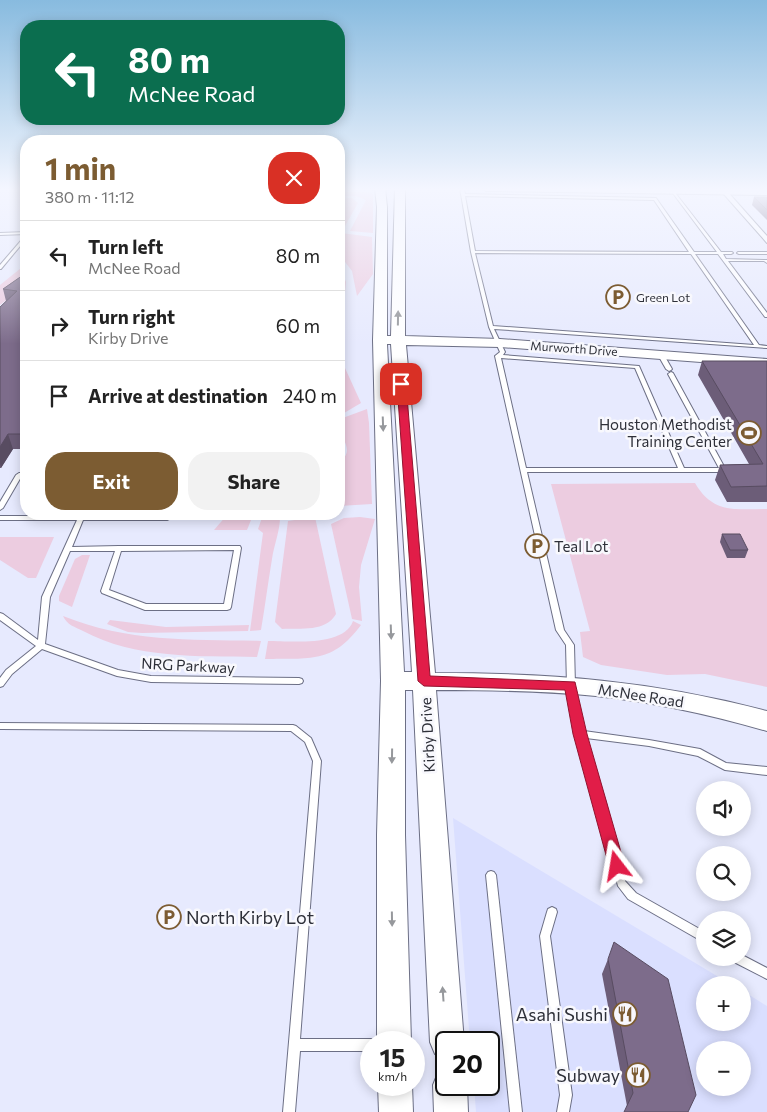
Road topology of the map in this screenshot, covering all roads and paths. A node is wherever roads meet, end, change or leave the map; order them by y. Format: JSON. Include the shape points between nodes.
{"nodes":[{"id":1,"x":387,"y":240,"type":"edge"},
{"id":2,"x":393,"y":240,"type":"edge"},
{"id":3,"x":471,"y":240,"type":"edge"},
{"id":4,"x":684,"y":240,"type":"edge"},
{"id":5,"x":711,"y":240,"type":"edge"},
{"id":6,"x":20,"y":244,"type":"edge"},
{"id":7,"x":473,"y":252,"type":"junction"},
{"id":8,"x":692,"y":252,"type":"junction"},
{"id":9,"x":720,"y":252,"type":"junction"},
{"id":10,"x":731,"y":253,"type":"dead end"},
{"id":11,"x":740,"y":253,"type":"dead end"},
{"id":12,"x":767,"y":253,"type":"edge"},
{"id":13,"x":726,"y":260,"type":"junction"},
{"id":14,"x":390,"y":261,"type":"junction"},
{"id":15,"x":767,"y":262,"type":"edge"},
{"id":16,"x":0,"y":268,"type":"edge"},
{"id":17,"x":767,"y":316,"type":"edge"},
{"id":18,"x":491,"y":327,"type":"junction"},
{"id":19,"x":389,"y":340,"type":"junction"},
{"id":20,"x":757,"y":346,"type":"junction"},
{"id":21,"x":767,"y":347,"type":"edge"},
{"id":22,"x":499,"y":349,"type":"junction"},
{"id":23,"x":661,"y":355,"type":"junction"},
{"id":24,"x":767,"y":363,"type":"edge"},
{"id":25,"x":384,"y":470,"type":"junction"},
{"id":26,"x":408,"y":470,"type":"junction"},
{"id":27,"x":524,"y":470,"type":"junction"},
{"id":28,"x":682,"y":470,"type":"junction"},
{"id":29,"x":20,"y":475,"type":"edge"},
{"id":30,"x":0,"y":508,"type":"edge"},
{"id":31,"x":0,"y":518,"type":"edge"},
{"id":32,"x":20,"y":518,"type":"edge"},
{"id":33,"x":80,"y":520,"type":"edge"},
{"id":34,"x":120,"y":548,"type":"junction"},
{"id":35,"x":68,"y":549,"type":"junction"},
{"id":36,"x":0,"y":616,"type":"edge"},
{"id":37,"x":41,"y":646,"type":"junction"},
{"id":38,"x":393,"y":680,"type":"junction"},
{"id":39,"x":299,"y":681,"type":"dead end"},
{"id":40,"x":424,"y":681,"type":"junction"},
{"id":41,"x":0,"y":684,"type":"edge"},
{"id":42,"x":571,"y":686,"type":"junction"},
{"id":43,"x":767,"y":721,"type":"edge"},
{"id":44,"x":0,"y":726,"type":"edge"},
{"id":45,"x":580,"y":734,"type":"junction"},
{"id":46,"x":767,"y":771,"type":"edge"},
{"id":47,"x":491,"y":874,"type":"dead end"},
{"id":48,"x":552,"y":912,"type":"dead end"},
{"id":49,"x":696,"y":933,"type":"edge"},
{"id":50,"x":751,"y":965,"type":"edge"},
{"id":51,"x":767,"y":974,"type":"edge"},
{"id":52,"x":394,"y":1031,"type":"edge"},
{"id":53,"x":446,"y":1031,"type":"edge"},
{"id":54,"x":294,"y":1045,"type":"junction"},
{"id":55,"x":360,"y":1045,"type":"edge"},
{"id":56,"x":395,"y":1096,"type":"edge"},
{"id":57,"x":451,"y":1096,"type":"edge"},
{"id":58,"x":289,"y":1112,"type":"edge"},
{"id":59,"x":396,"y":1112,"type":"edge"},
{"id":60,"x":452,"y":1112,"type":"edge"},
{"id":61,"x":516,"y":1112,"type":"edge"},
{"id":62,"x":563,"y":1112,"type":"edge"}],
"edges":[{"from":1,"to":14,"type":"main road","name":"Kirby Drive"},
{"from":2,"to":14,"type":"main road","name":"Kirby Drive"},
{"from":3,"to":7,"type":"lane"},
{"from":4,"to":8,"type":"lane"},
{"from":5,"to":9,"type":"lane"},
{"from":6,"to":16,"type":"lane"},
{"from":7,"to":8,"type":"lane"},
{"from":7,"to":18,"type":"lane"},
{"from":8,"to":9,"type":"lane"},
{"from":8,"to":20,"type":"lane"},
{"from":9,"to":10,"type":"lane"},
{"from":9,"to":13,"type":"lane"},
{"from":11,"to":12,"type":"lane"},
{"from":13,"to":15,"type":"lane"},
{"from":13,"to":17,"type":"lane"},
{"from":14,"to":19,"type":"main road","name":"Kirby Drive"},
{"from":18,"to":20,"type":"lane"},
{"from":18,"to":22,"type":"lane"},
{"from":19,"to":22,"type":"main road","name":"Murworth Drive"},
{"from":19,"to":25,"type":"main road","name":"Kirby Drive","one_way":true},
{"from":19,"to":26,"type":"main road","name":"Kirby Drive"},
{"from":20,"to":21,"type":"lane"},
{"from":22,"to":23,"type":"main road","name":"Murworth Drive"},
{"from":22,"to":27,"type":"lane"},
{"from":22,"to":28,"type":"lane","via":[[637,367]]},
{"from":23,"to":24,"type":"main road","name":"Murworth Drive"},
{"from":23,"to":28,"type":"lane","via":[[724,470]]},
{"from":25,"to":26,"type":"main road"},
{"from":25,"to":38,"type":"main road","name":"Kirby Drive","one_way":true},
{"from":26,"to":40,"type":"main road","name":"Kirby Drive"},
{"from":27,"to":28,"type":"lane"},
{"from":27,"to":42,"type":"lane","via":[[560,630],[570,645]]},
{"from":29,"to":30,"type":"lane"},
{"from":31,"to":32,"type":"lane"},
{"from":33,"to":35,"type":"lane"},
{"from":34,"to":34,"type":"lane","via":[[238,548],[227,607],[145,607],[105,591]]},
{"from":34,"to":35,"type":"lane"},
{"from":35,"to":37,"type":"lane","via":[[46,597]]},
{"from":36,"to":37,"type":"lane","name":"NRG Parkway"},
{"from":37,"to":39,"type":"lane","name":"NRG Parkway","via":[[118,673],[151,679]]},
{"from":37,"to":41,"type":"lane","via":[[9,672]]},
{"from":38,"to":40,"type":"main road","name":"McNee Road"},
{"from":38,"to":52,"type":"main road","name":"Kirby Drive","one_way":true},
{"from":40,"to":42,"type":"main road","name":"McNee Road"},
{"from":53,"to":40,"type":"main road","name":"Kirby Drive","one_way":true},
{"from":42,"to":43,"type":"main road","name":"McNee Road","via":[[676,700]]},
{"from":42,"to":45,"type":"lane"},
{"from":44,"to":54,"type":"lane","via":[[293,728],[308,740],[317,761]]},
{"from":45,"to":46,"type":"lane","via":[[650,742],[700,753],[725,766]]},
{"from":45,"to":49,"type":"lane","via":[[625,889]]},
{"from":47,"to":61,"type":"lane"},
{"from":48,"to":62,"type":"lane","via":[[544,936],[566,1095]]},
{"from":50,"to":51,"type":"lane"},
{"from":54,"to":55,"type":"lane"},
{"from":54,"to":58,"type":"lane"},
{"from":56,"to":59,"type":"main road"},
{"from":57,"to":60,"type":"main road"}]}
